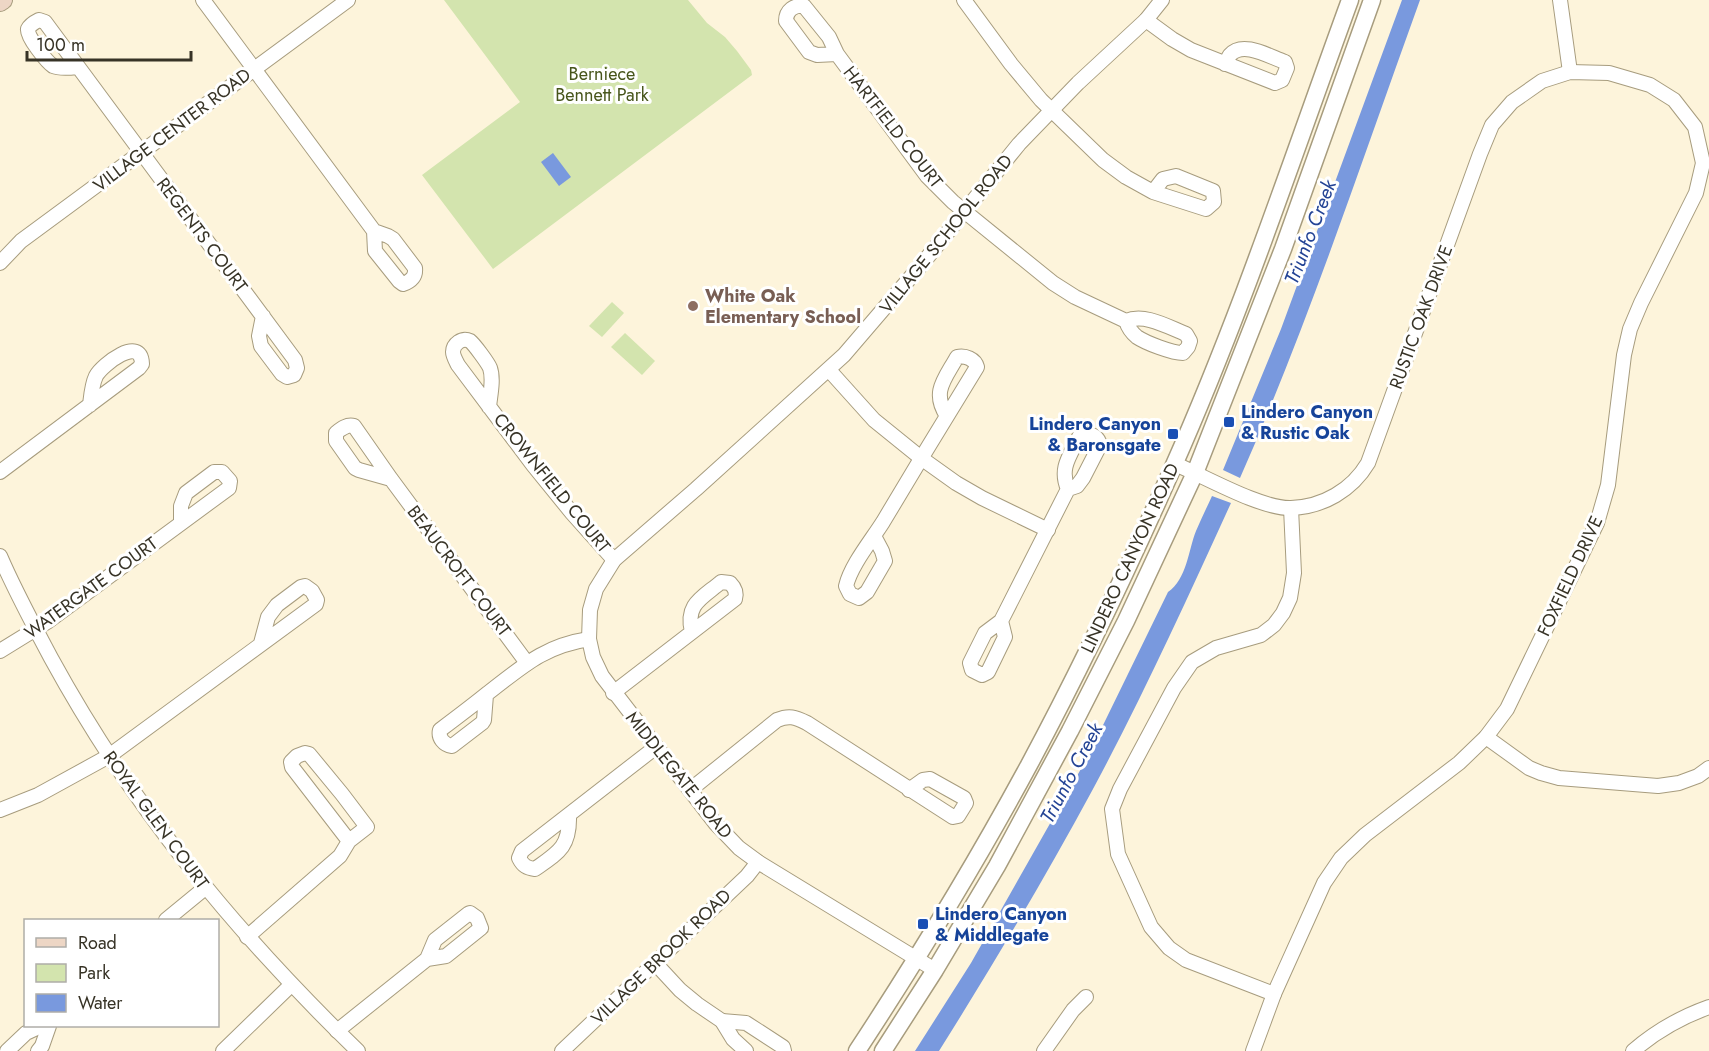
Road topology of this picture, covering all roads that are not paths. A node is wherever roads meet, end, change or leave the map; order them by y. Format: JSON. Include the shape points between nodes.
{"nodes":[{"id":1,"x":203,"y":0,"type":"edge"},
{"id":2,"x":348,"y":0,"type":"edge"},
{"id":3,"x":964,"y":0,"type":"edge"},
{"id":4,"x":1162,"y":0,"type":"edge"},
{"id":5,"x":1350,"y":0,"type":"edge"},
{"id":6,"x":1372,"y":0,"type":"edge"},
{"id":7,"x":1560,"y":0,"type":"edge"},
{"id":8,"x":1146,"y":20,"type":"junction"},
{"id":9,"x":837,"y":54,"type":"dead end"},
{"id":10,"x":1226,"y":64,"type":"dead end"},
{"id":11,"x":77,"y":67,"type":"dead end"},
{"id":12,"x":255,"y":68,"type":"junction"},
{"id":13,"x":1570,"y":72,"type":"junction"},
{"id":14,"x":1051,"y":110,"type":"junction"},
{"id":15,"x":141,"y":153,"type":"junction"},
{"id":16,"x":1153,"y":192,"type":"dead end"},
{"id":17,"x":964,"y":212,"type":"junction"},
{"id":18,"x":374,"y":231,"type":"dead end"},
{"id":19,"x":1,"y":257,"type":"edge"},
{"id":20,"x":262,"y":316,"type":"dead end"},
{"id":21,"x":1126,"y":321,"type":"dead end"},
{"id":22,"x":829,"y":370,"type":"junction"},
{"id":23,"x":90,"y":405,"type":"dead end"},
{"id":24,"x":489,"y":407,"type":"dead end"},
{"id":25,"x":947,"y":416,"type":"dead end"},
{"id":26,"x":921,"y":458,"type":"junction"},
{"id":27,"x":1175,"y":464,"type":"junction"},
{"id":28,"x":0,"y":472,"type":"edge"},
{"id":29,"x":1195,"y":473,"type":"junction"},
{"id":30,"x":391,"y":479,"type":"dead end"},
{"id":31,"x":1068,"y":489,"type":"dead end"},
{"id":32,"x":1291,"y":508,"type":"junction"},
{"id":33,"x":181,"y":522,"type":"dead end"},
{"id":34,"x":1048,"y":530,"type":"junction"},
{"id":35,"x":644,"y":535,"type":"joint"},
{"id":36,"x":874,"y":536,"type":"dead end"},
{"id":37,"x":0,"y":556,"type":"edge"},
{"id":38,"x":614,"y":560,"type":"junction"},
{"id":39,"x":1001,"y":621,"type":"dead end"},
{"id":40,"x":35,"y":630,"type":"junction"},
{"id":41,"x":692,"y":632,"type":"dead end"},
{"id":42,"x":589,"y":639,"type":"junction"},
{"id":43,"x":261,"y":643,"type":"dead end"},
{"id":44,"x":0,"y":651,"type":"edge"},
{"id":45,"x":527,"y":663,"type":"junction"},
{"id":46,"x":613,"y":693,"type":"junction"},
{"id":47,"x":486,"y":695,"type":"dead end"},
{"id":48,"x":1486,"y":737,"type":"junction"},
{"id":49,"x":656,"y":747,"type":"junction"},
{"id":50,"x":109,"y":756,"type":"junction"},
{"id":51,"x":1709,"y":768,"type":"edge"},
{"id":52,"x":690,"y":790,"type":"junction"},
{"id":53,"x":909,"y":790,"type":"dead end"},
{"id":54,"x":0,"y":810,"type":"edge"},
{"id":55,"x":568,"y":816,"type":"dead end"},
{"id":56,"x":349,"y":841,"type":"junction"},
{"id":57,"x":758,"y":862,"type":"junction"},
{"id":58,"x":205,"y":888,"type":"junction"},
{"id":59,"x":168,"y":919,"type":"edge"},
{"id":60,"x":247,"y":937,"type":"junction"},
{"id":61,"x":427,"y":959,"type":"dead end"},
{"id":62,"x":917,"y":959,"type":"junction"},
{"id":63,"x":655,"y":963,"type":"junction"},
{"id":64,"x":935,"y":970,"type":"junction"},
{"id":65,"x":291,"y":985,"type":"junction"},
{"id":66,"x":1274,"y":994,"type":"junction"},
{"id":67,"x":1086,"y":997,"type":"dead end"},
{"id":68,"x":1709,"y":1007,"type":"edge"},
{"id":69,"x":722,"y":1021,"type":"junction"},
{"id":70,"x":39,"y":1027,"type":"edge"},
{"id":71,"x":49,"y":1027,"type":"edge"},
{"id":72,"x":337,"y":1031,"type":"junction"},
{"id":73,"x":7,"y":1051,"type":"edge"},
{"id":74,"x":38,"y":1051,"type":"edge"},
{"id":75,"x":223,"y":1051,"type":"edge"},
{"id":76,"x":358,"y":1051,"type":"edge"},
{"id":77,"x":562,"y":1051,"type":"edge"},
{"id":78,"x":746,"y":1051,"type":"edge"},
{"id":79,"x":784,"y":1051,"type":"edge"},
{"id":80,"x":857,"y":1051,"type":"edge"},
{"id":81,"x":883,"y":1051,"type":"edge"},
{"id":82,"x":1044,"y":1051,"type":"edge"},
{"id":83,"x":1253,"y":1051,"type":"edge"},
{"id":84,"x":1632,"y":1051,"type":"edge"}],
"edges":[{"from":1,"to":12,"type":"street"},
{"from":2,"to":12,"type":"street","name":"VILLAGE CENTER ROAD"},
{"from":3,"to":14,"type":"street"},
{"from":4,"to":8,"type":"street","name":"VILLAGE SCHOOL ROAD"},
{"from":5,"to":27,"type":"street","name":"LINDERO CANYON ROAD","via":[[1226,342]]},
{"from":6,"to":29,"type":"street","name":"LINDERO CANYON ROAD","via":[[1283,249]]},
{"from":7,"to":13,"type":"street"},
{"from":8,"to":10,"type":"street","via":[[1191,50]]},
{"from":8,"to":14,"type":"street","name":"VILLAGE SCHOOL ROAD"},
{"from":9,"to":17,"type":"street","name":"HARTFIELD COURT","via":[[927,176]]},
{"from":11,"to":15,"type":"street","name":"REGENTS COURT"},
{"from":12,"to":15,"type":"street","name":"VILLAGE CENTER ROAD"},
{"from":12,"to":18,"type":"street"},
{"from":13,"to":32,"type":"street","name":"RUSTIC OAK DRIVE","via":[[1542,81],[1512,102],[1492,125],[1368,463],[1359,477],[1330,499]]},
{"from":13,"to":48,"type":"street","name":"FOXFIELD DRIVE","via":[[1609,73],[1650,85],[1674,100],[1695,127],[1703,163],[1696,193],[1630,329],[1608,485],[1597,523],[1507,709]]},
{"from":14,"to":16,"type":"street","via":[[1103,160]]},
{"from":14,"to":17,"type":"street","name":"VILLAGE SCHOOL ROAD"},
{"from":15,"to":19,"type":"street","name":"VILLAGE CENTER ROAD"},
{"from":15,"to":20,"type":"street","name":"REGENTS COURT"},
{"from":17,"to":21,"type":"street","name":"HARTFIELD COURT","via":[[1053,283]]},
{"from":17,"to":22,"type":"street","name":"VILLAGE SCHOOL ROAD","via":[[862,336]]},
{"from":22,"to":26,"type":"street","via":[[874,420]]},
{"from":22,"to":35,"type":"street","name":"VILLAGE SCHOOL ROAD"},
{"from":23,"to":28,"type":"street"},
{"from":24,"to":38,"type":"street","name":"CROWNFIELD COURT"},
{"from":25,"to":26,"type":"street"},
{"from":26,"to":34,"type":"street","via":[[982,498]]},
{"from":26,"to":36,"type":"street"},
{"from":27,"to":29,"type":"street","name":"RUSTIC OAK DRIVE"},
{"from":27,"to":62,"type":"street","name":"LINDERO CANYON ROAD","via":[[1029,765]]},
{"from":29,"to":32,"type":"street","name":"RUSTIC OAK DRIVE","via":[[1235,492]]},
{"from":29,"to":64,"type":"street","name":"LINDERO CANYON ROAD","via":[[1070,731]]},
{"from":30,"to":45,"type":"street","name":"BEAUCROFT COURT"},
{"from":31,"to":34,"type":"street"},
{"from":32,"to":66,"type":"street","via":[[1294,573],[1283,613],[1261,635],[1216,648],[1192,663],[1174,688],[1112,809],[1118,854],[1151,927],[1169,948],[1186,960]]},
{"from":33,"to":40,"type":"street","name":"WATERGATE COURT"},
{"from":34,"to":39,"type":"street"},
{"from":35,"to":38,"type":"street","name":"MIDDLEGATE ROAD"},
{"from":37,"to":40,"type":"street","name":"ROYAL GLEN COURT"},
{"from":38,"to":42,"type":"street","name":"MIDDLEGATE ROAD","via":[[596,589],[590,610]]},
{"from":40,"to":44,"type":"street","name":"WATERGATE COURT"},
{"from":40,"to":50,"type":"street","name":"ROYAL GLEN COURT"},
{"from":41,"to":46,"type":"street"},
{"from":42,"to":45,"type":"street","via":[[547,651]]},
{"from":42,"to":46,"type":"street","name":"MIDDLEGATE ROAD","via":[[593,657]]},
{"from":43,"to":50,"type":"street"},
{"from":45,"to":47,"type":"street"},
{"from":46,"to":49,"type":"street","name":"MIDDLEGATE ROAD"},
{"from":48,"to":51,"type":"street","via":[[1529,768],[1559,778],[1658,786],[1679,783]]},
{"from":48,"to":66,"type":"street","name":"FOXFIELD DRIVE","via":[[1341,858],[1324,883]]},
{"from":49,"to":52,"type":"street","name":"MIDDLEGATE ROAD"},
{"from":49,"to":55,"type":"street"},
{"from":50,"to":54,"type":"street","via":[[38,795]]},
{"from":50,"to":58,"type":"street","name":"ROYAL GLEN COURT"},
{"from":52,"to":53,"type":"street","via":[[787,716],[807,723]]},
{"from":52,"to":57,"type":"street","name":"MIDDLEGATE ROAD","via":[[716,824]]},
{"from":56,"to":56,"type":"street","via":[[367,827],[309,754],[297,756],[292,767]]},
{"from":56,"to":60,"type":"street","via":[[339,856]]},
{"from":57,"to":62,"type":"street","name":"MIDDLEGATE ROAD"},
{"from":57,"to":63,"type":"street","name":"VILLAGE BROOK ROAD"},
{"from":58,"to":59,"type":"street"},
{"from":58,"to":60,"type":"street","name":"ROYAL GLEN COURT"},
{"from":60,"to":65,"type":"street","name":"ROYAL GLEN COURT"},
{"from":61,"to":72,"type":"street"},
{"from":62,"to":64,"type":"street","name":"MIDDLEGATE ROAD"},
{"from":62,"to":80,"type":"street","name":"LINDERO CANYON ROAD"},
{"from":63,"to":69,"type":"street","via":[[680,990]]},
{"from":63,"to":77,"type":"street","name":"VILLAGE BROOK ROAD"},
{"from":64,"to":81,"type":"street","name":"LINDERO CANYON ROAD"},
{"from":65,"to":72,"type":"street","name":"ROYAL GLEN COURT"},
{"from":65,"to":75,"type":"street"},
{"from":66,"to":83,"type":"street","name":"FOXFIELD DRIVE"},
{"from":67,"to":82,"type":"street"},
{"from":68,"to":84,"type":"street","via":[[1652,1035]]},
{"from":69,"to":78,"type":"street"},
{"from":69,"to":79,"type":"street","via":[[746,1023]]},
{"from":70,"to":73,"type":"street"},
{"from":71,"to":74,"type":"street"},
{"from":72,"to":76,"type":"street","name":"ROYAL GLEN COURT"}]}
